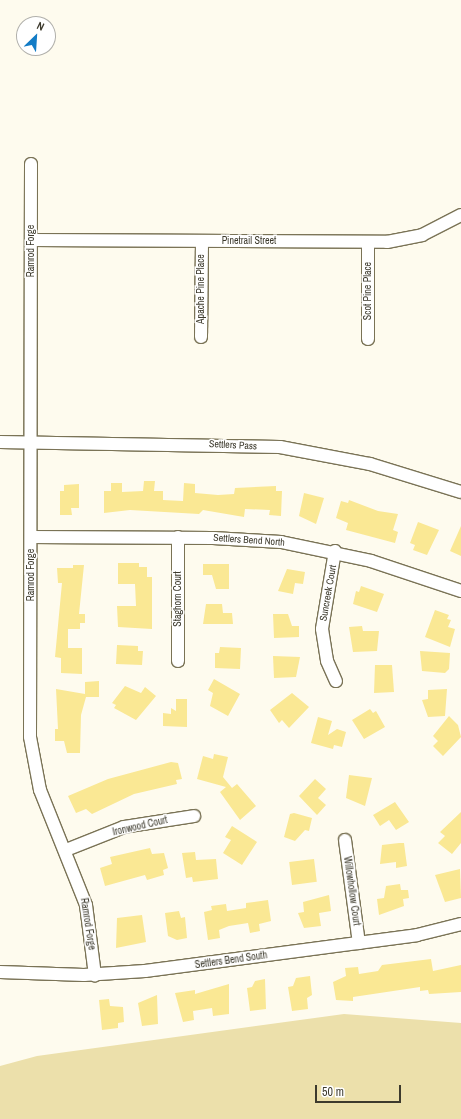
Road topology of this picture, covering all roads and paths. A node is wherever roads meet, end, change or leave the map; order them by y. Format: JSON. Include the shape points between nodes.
{"nodes":[{"id":1,"x":31,"y":164,"type":"dead end"},
{"id":2,"x":461,"y":215,"type":"edge"},
{"id":3,"x":32,"y":240,"type":"junction"},
{"id":4,"x":202,"y":241,"type":"junction"},
{"id":5,"x":368,"y":242,"type":"junction"},
{"id":6,"x":201,"y":337,"type":"dead end"},
{"id":7,"x":368,"y":339,"type":"dead end"},
{"id":8,"x":0,"y":442,"type":"edge"},
{"id":9,"x":31,"y":442,"type":"junction"},
{"id":10,"x":461,"y":492,"type":"edge"},
{"id":11,"x":31,"y":537,"type":"junction"},
{"id":12,"x":178,"y":537,"type":"junction"},
{"id":13,"x":335,"y":552,"type":"junction"},
{"id":14,"x":461,"y":591,"type":"edge"},
{"id":15,"x":178,"y":661,"type":"dead end"},
{"id":16,"x":336,"y":681,"type":"dead end"},
{"id":17,"x":194,"y":816,"type":"dead end"},
{"id":18,"x":345,"y":840,"type":"dead end"},
{"id":19,"x":66,"y":850,"type":"junction"},
{"id":20,"x":461,"y":924,"type":"edge"},
{"id":21,"x":359,"y":942,"type":"junction"},
{"id":22,"x":0,"y":972,"type":"edge"},
{"id":23,"x":95,"y":975,"type":"junction"}],
"edges":[{"from":1,"to":3,"type":"street","name":"Ramrod Forge"},
{"from":2,"to":5,"type":"street","name":"Pinetrail Street","via":[[422,235]]},
{"from":3,"to":4,"type":"street","name":"Pinetrail Street"},
{"from":3,"to":9,"type":"street","name":"Ramrod Forge"},
{"from":4,"to":5,"type":"street","name":"Pinetrail Street"},
{"from":4,"to":6,"type":"street","name":"Apache Pine Place"},
{"from":5,"to":7,"type":"street","name":"Scot Pine Place"},
{"from":8,"to":9,"type":"street","name":"Settlers Pass"},
{"from":9,"to":10,"type":"street","name":"Settlers Pass","via":[[280,447],[370,464]]},
{"from":9,"to":11,"type":"street","name":"Ramrod Forge"},
{"from":11,"to":12,"type":"street","name":"Settlers Bend North"},
{"from":11,"to":19,"type":"street","name":"Ramrod Forge","via":[[31,751],[40,790]]},
{"from":12,"to":13,"type":"street","name":"Settlers Bend North","via":[[265,540]]},
{"from":12,"to":15,"type":"street","name":"Staghorn Court"},
{"from":13,"to":14,"type":"street","name":"Settlers Bend North"},
{"from":13,"to":16,"type":"street","name":"Suncreek Court","via":[[322,629],[327,661]]},
{"from":17,"to":19,"type":"street","name":"Ironwood Court","via":[[124,828]]},
{"from":18,"to":21,"type":"street","name":"Willowhollow Court"},
{"from":19,"to":23,"type":"street","name":"Ramrod Forge","via":[[86,905]]},
{"from":20,"to":21,"type":"street","name":"Settlers Bend South","via":[[428,933]]},
{"from":21,"to":23,"type":"street","name":"Settlers Bend South"},
{"from":22,"to":23,"type":"street","name":"Settlers Bend South"}]}
